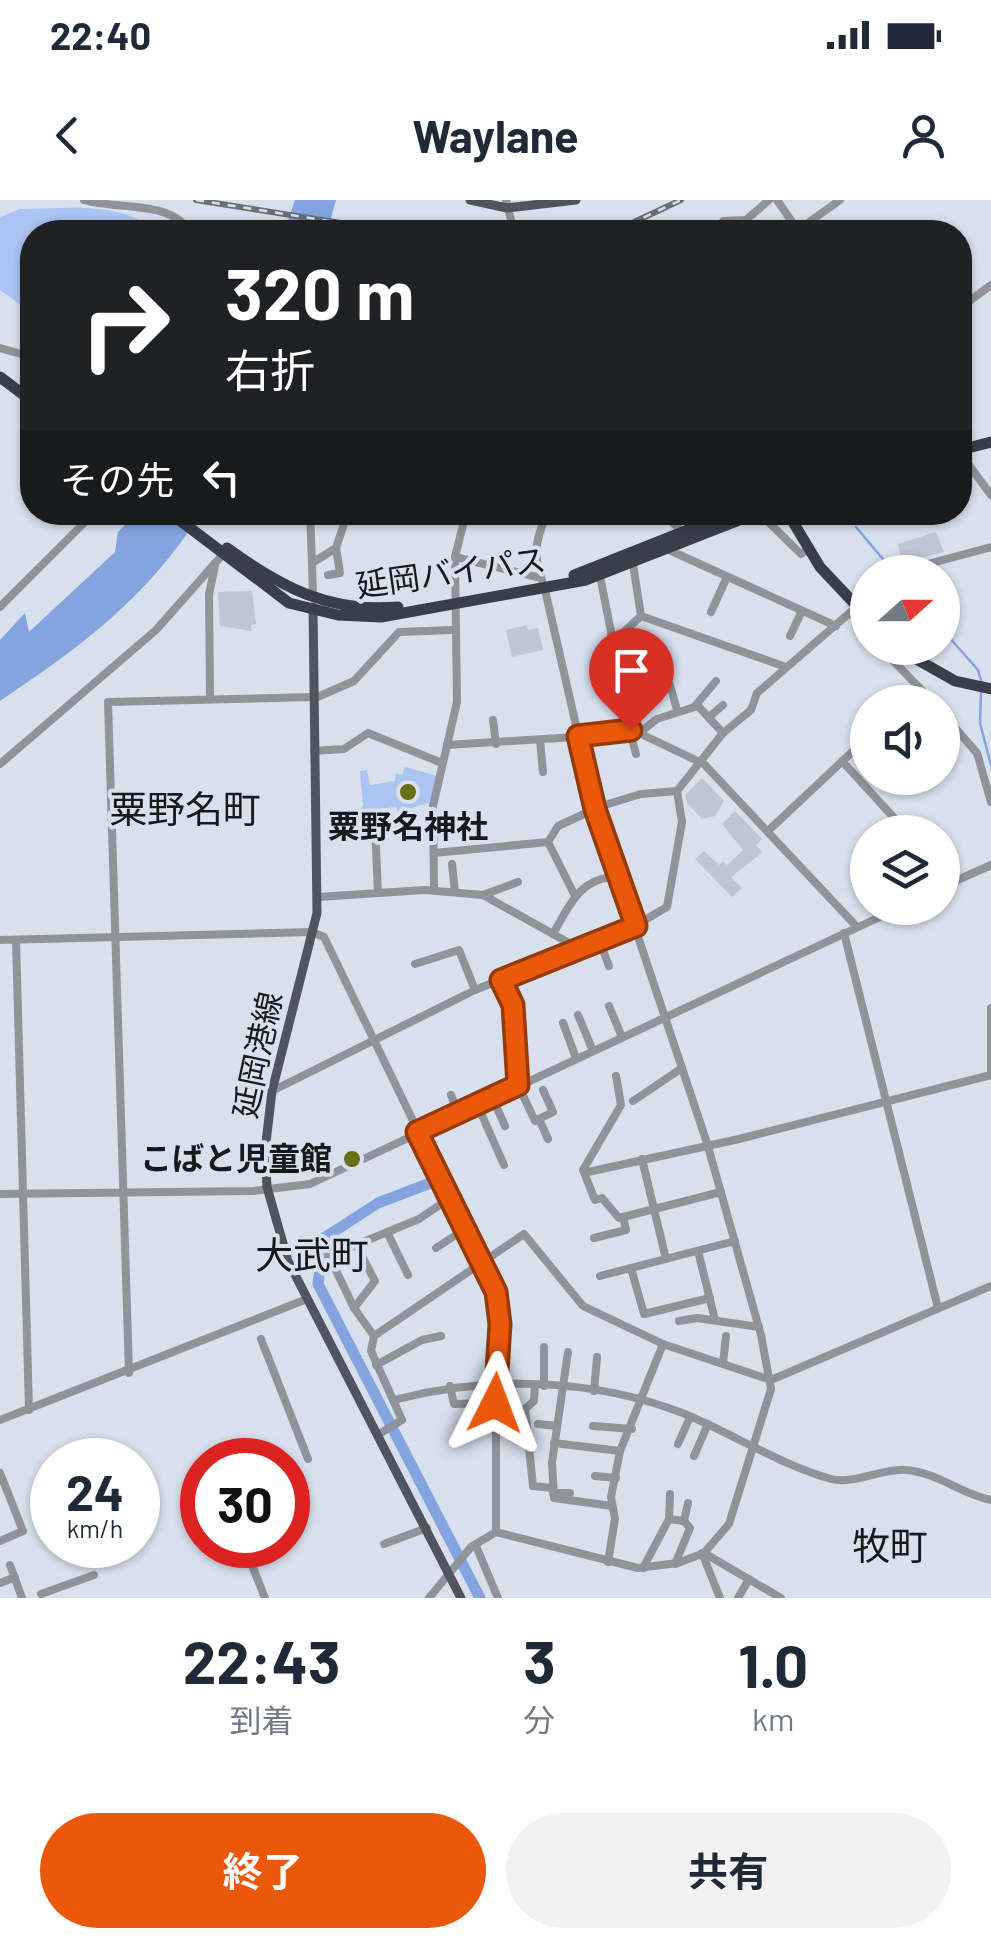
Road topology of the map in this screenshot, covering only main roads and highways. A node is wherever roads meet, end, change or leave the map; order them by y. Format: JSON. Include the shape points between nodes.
{"nodes":[{"id":1,"x":470,"y":200,"type":"edge"},
{"id":2,"x":576,"y":200,"type":"edge"},
{"id":3,"x":507,"y":204,"type":"edge"},
{"id":4,"x":186,"y":525,"type":"edge"},
{"id":5,"x":194,"y":525,"type":"edge"},
{"id":6,"x":703,"y":525,"type":"edge"},
{"id":7,"x":730,"y":525,"type":"edge"},
{"id":8,"x":794,"y":525,"type":"edge"},
{"id":9,"x":221,"y":551,"type":"junction"},
{"id":10,"x":541,"y":584,"type":"junction"},
{"id":11,"x":313,"y":605,"type":"junction"},
{"id":12,"x":850,"y":605,"type":"edge"},
{"id":13,"x":921,"y":665,"type":"edge"},
{"id":14,"x":985,"y":688,"type":"edge"},
{"id":15,"x":461,"y":1598,"type":"edge"}],
"edges":[{"from":1,"to":3,"type":"main road"},
{"from":2,"to":3,"type":"main road"},
{"from":4,"to":9,"type":"highway","name":"延岡バイパス"},
{"from":5,"to":9,"type":"highway","name":"延岡バイパス"},
{"from":6,"to":10,"type":"highway","name":"延岡バイパス"},
{"from":7,"to":10,"type":"highway","name":"延岡バイパス","via":[[600,576]]},
{"from":8,"to":12,"type":"highway"},
{"from":9,"to":11,"type":"highway","name":"延岡バイパス"},
{"from":10,"to":11,"type":"highway","name":"延岡バイパス","via":[[454,601]]},
{"from":11,"to":15,"type":"main road","name":"延岡港線","via":[[318,898],[272,1091],[268,1186],[280,1242],[307,1300]]},
{"from":13,"to":14,"type":"highway"}]}
